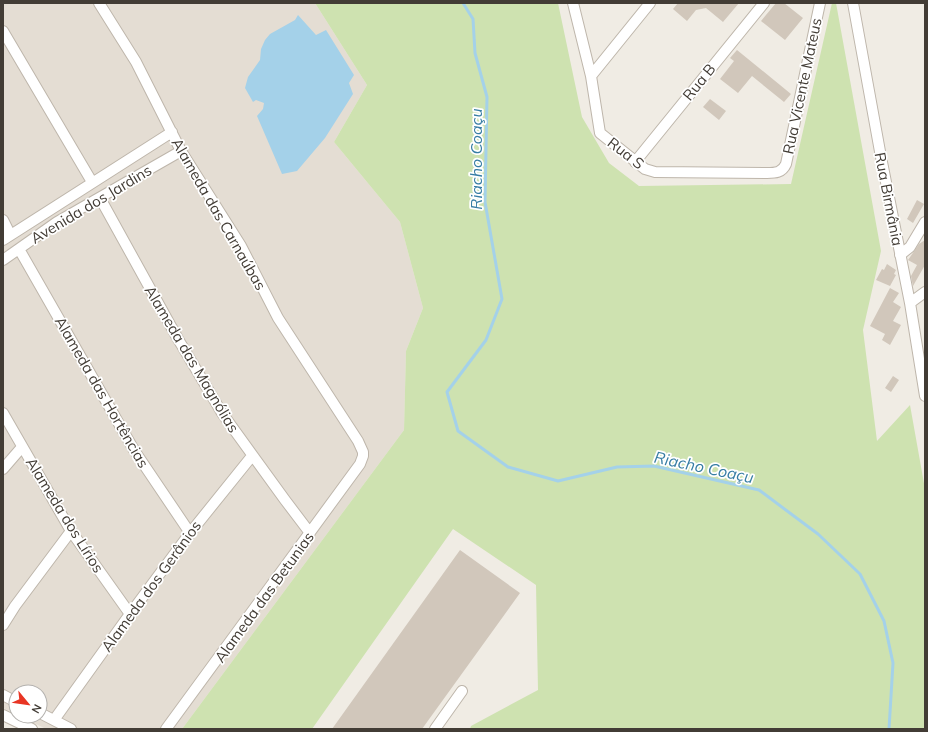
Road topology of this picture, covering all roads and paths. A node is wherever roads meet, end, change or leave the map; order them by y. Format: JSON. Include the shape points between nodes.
{"nodes":[{"id":1,"x":99,"y":3,"type":"edge"},
{"id":2,"x":573,"y":3,"type":"edge"},
{"id":3,"x":650,"y":3,"type":"edge"},
{"id":4,"x":764,"y":3,"type":"edge"},
{"id":5,"x":820,"y":3,"type":"edge"},
{"id":6,"x":853,"y":3,"type":"edge"},
{"id":7,"x":3,"y":31,"type":"edge"},
{"id":8,"x":591,"y":76,"type":"junction"},
{"id":9,"x":172,"y":132,"type":"junction"},
{"id":10,"x":181,"y":150,"type":"junction"},
{"id":11,"x":635,"y":162,"type":"junction"},
{"id":12,"x":784,"y":169,"type":"joint"},
{"id":13,"x":92,"y":182,"type":"junction"},
{"id":14,"x":100,"y":198,"type":"junction"},
{"id":15,"x":49,"y":210,"type":"junction"},
{"id":16,"x":3,"y":220,"type":"edge"},
{"id":17,"x":57,"y":222,"type":"junction"},
{"id":18,"x":925,"y":222,"type":"edge"},
{"id":19,"x":7,"y":237,"type":"edge"},
{"id":20,"x":19,"y":249,"type":"junction"},
{"id":21,"x":900,"y":255,"type":"junction"},
{"id":22,"x":3,"y":260,"type":"edge"},
{"id":23,"x":925,"y":292,"type":"edge"},
{"id":24,"x":910,"y":303,"type":"junction"},
{"id":25,"x":925,"y":396,"type":"edge"},
{"id":26,"x":3,"y":413,"type":"edge"},
{"id":27,"x":22,"y":447,"type":"junction"},
{"id":28,"x":252,"y":456,"type":"junction"},
{"id":29,"x":360,"y":464,"type":"joint"},
{"id":30,"x":3,"y":469,"type":"edge"},
{"id":31,"x":71,"y":531,"type":"junction"},
{"id":32,"x":190,"y":533,"type":"junction"},
{"id":33,"x":310,"y":533,"type":"junction"},
{"id":34,"x":130,"y":614,"type":"junction"},
{"id":35,"x":3,"y":626,"type":"edge"},
{"id":36,"x":462,"y":691,"type":"dead end"},
{"id":37,"x":3,"y":715,"type":"edge"},
{"id":38,"x":48,"y":717,"type":"edge"},
{"id":39,"x":54,"y":720,"type":"junction"},
{"id":40,"x":32,"y":729,"type":"edge"},
{"id":41,"x":71,"y":729,"type":"edge"},
{"id":42,"x":166,"y":729,"type":"edge"},
{"id":43,"x":435,"y":729,"type":"edge"}],
"edges":[{"from":1,"to":9,"type":"street","name":"Alameda das Carnaúbas","via":[[136,62]]},
{"from":2,"to":8,"type":"street","name":"Rua S"},
{"from":3,"to":8,"type":"street"},
{"from":4,"to":11,"type":"street","name":"Rua B"},
{"from":5,"to":12,"type":"street","name":"Rua Vicente Mateus"},
{"from":6,"to":21,"type":"street","name":"Rua Birmânia"},
{"from":7,"to":13,"type":"street"},
{"from":8,"to":11,"type":"street","name":"Rua S","via":[[600,132]]},
{"from":9,"to":10,"type":"street","name":"Alameda das Carnaúbas"},
{"from":9,"to":13,"type":"street","name":"Avenida dos Jardins"},
{"from":10,"to":14,"type":"street","name":"Avenida dos Jardins"},
{"from":10,"to":29,"type":"street","name":"Alameda das Carnaúbas","via":[[241,246],[278,318],[358,441],[363,452]]},
{"from":11,"to":12,"type":"street","name":"Rua S","via":[[645,169],[661,172],[775,173]]},
{"from":13,"to":15,"type":"street","name":"Avenida dos Jardins"},
{"from":14,"to":17,"type":"street","name":"Avenida dos Jardins"},
{"from":14,"to":28,"type":"street","name":"Alameda das Magnólias","via":[[202,380]]},
{"from":15,"to":17,"type":"street"},
{"from":15,"to":19,"type":"street","name":"Avenida dos Jardins"},
{"from":16,"to":19,"type":"street"},
{"from":17,"to":20,"type":"street","name":"Avenida dos Jardins"},
{"from":18,"to":21,"type":"street","via":[[910,247]]},
{"from":20,"to":22,"type":"street","name":"Avenida dos Jardins"},
{"from":20,"to":32,"type":"street","name":"Alameda das Hortências","via":[[134,450]]},
{"from":21,"to":24,"type":"street","name":"Rua Birmânia"},
{"from":23,"to":24,"type":"street"},
{"from":24,"to":25,"type":"street","name":"Rua Birmânia"},
{"from":26,"to":27,"type":"street","name":"Alameda dos Lírios"},
{"from":27,"to":30,"type":"street"},
{"from":27,"to":31,"type":"street","name":"Alameda dos Lírios"},
{"from":28,"to":32,"type":"street","name":"Alameda dos Gerânios"},
{"from":28,"to":33,"type":"street","name":"Alameda das Magnólias"},
{"from":29,"to":33,"type":"street","name":"Alameda das Betunias"},
{"from":31,"to":34,"type":"street","name":"Alameda dos Lírios"},
{"from":31,"to":35,"type":"street"},
{"from":32,"to":34,"type":"street","name":"Alameda dos Gerânios"},
{"from":33,"to":42,"type":"street","name":"Alameda das Betunias"},
{"from":34,"to":39,"type":"street","name":"Alameda dos Gerânios"},
{"from":36,"to":43,"type":"street"},
{"from":37,"to":40,"type":"street"},
{"from":38,"to":39,"type":"street"},
{"from":39,"to":41,"type":"street"}]}
